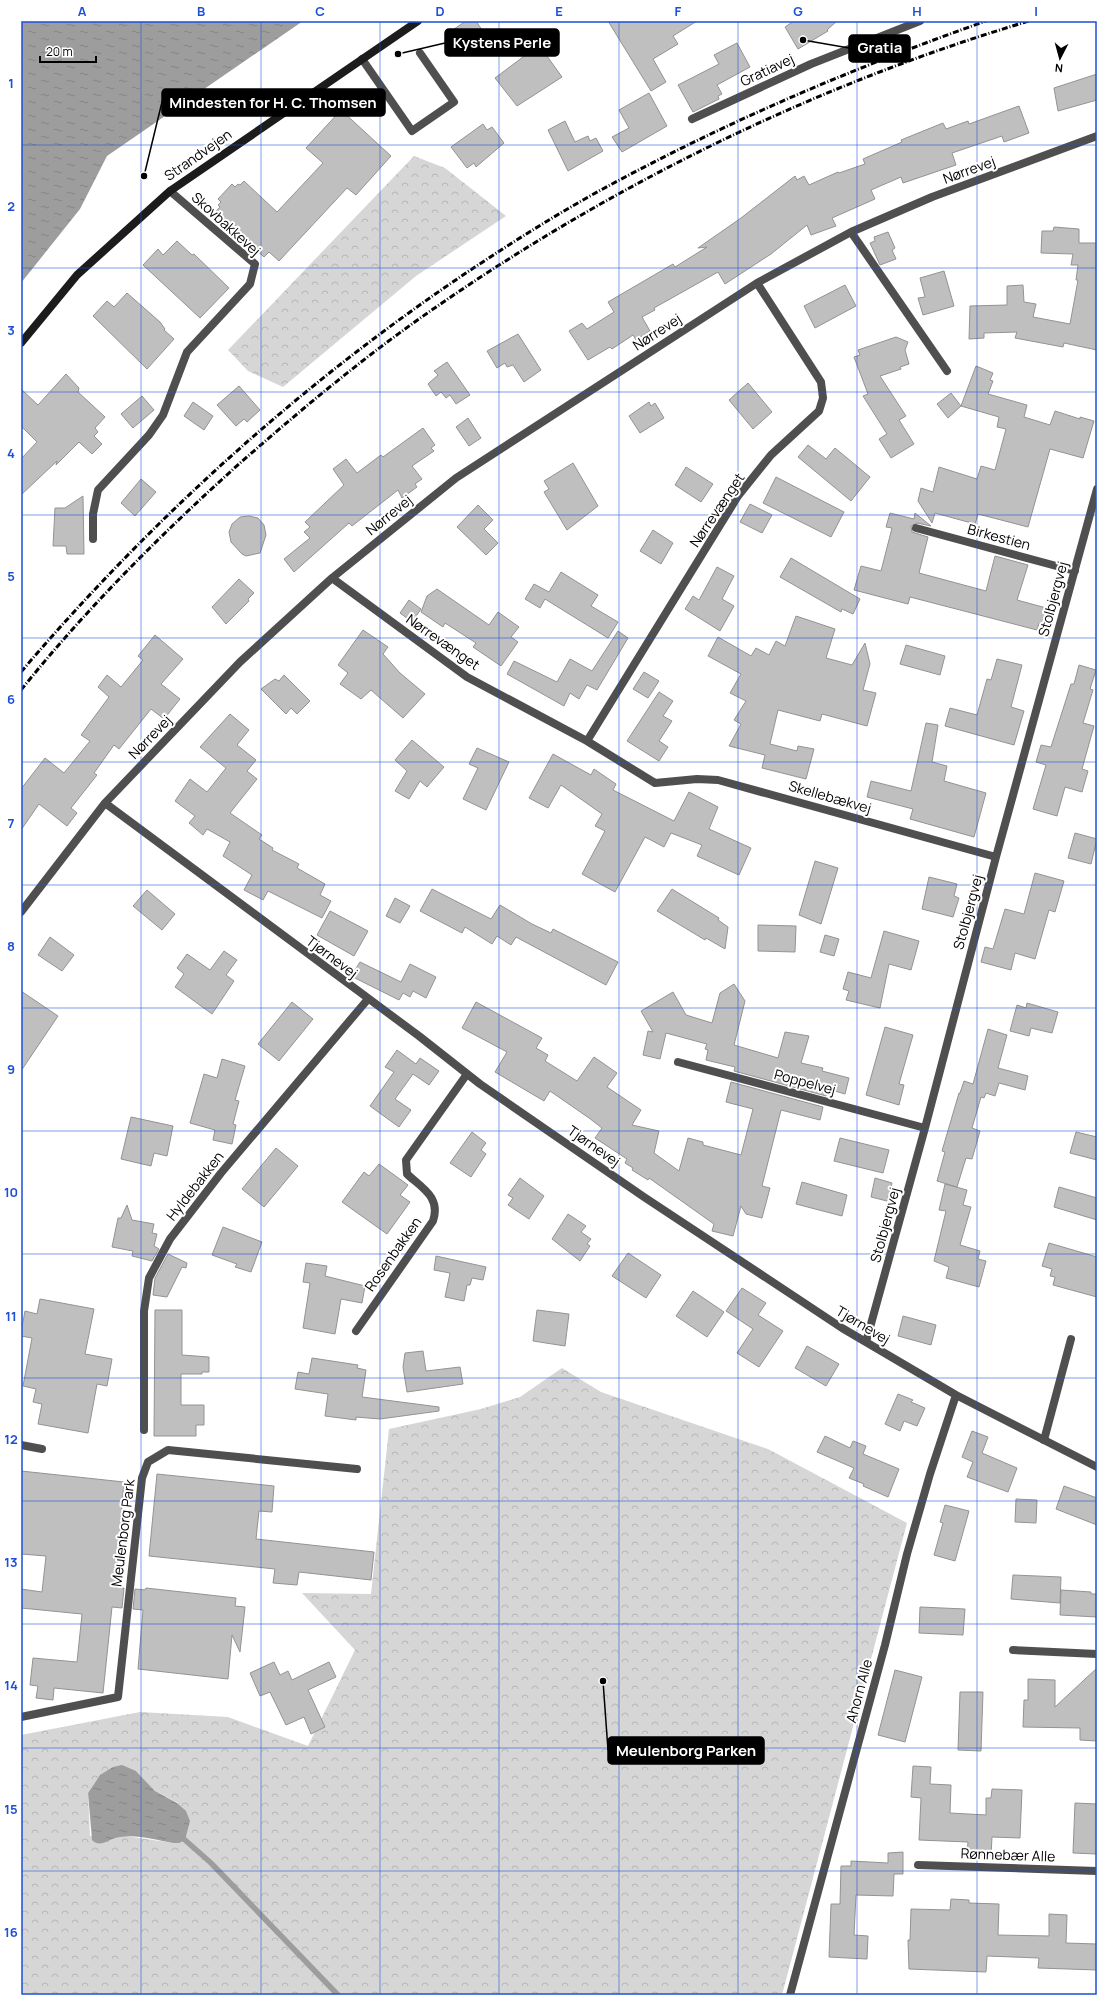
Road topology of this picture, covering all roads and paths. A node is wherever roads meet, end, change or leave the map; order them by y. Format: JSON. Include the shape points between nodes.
{"nodes":[{"id":1,"x":418,"y":21,"type":"edge"},
{"id":2,"x":920,"y":21,"type":"edge"},
{"id":3,"x":420,"y":53,"type":"dead end"},
{"id":4,"x":362,"y":59,"type":"junction"},
{"id":5,"x":692,"y":119,"type":"dead end"},
{"id":6,"x":1097,"y":136,"type":"edge"},
{"id":7,"x":170,"y":191,"type":"junction"},
{"id":8,"x":851,"y":232,"type":"junction"},
{"id":9,"x":756,"y":283,"type":"junction"},
{"id":10,"x":21,"y":343,"type":"edge"},
{"id":11,"x":947,"y":371,"type":"dead end"},
{"id":12,"x":1097,"y":489,"type":"edge"},
{"id":13,"x":916,"y":528,"type":"dead end"},
{"id":14,"x":93,"y":538,"type":"dead end"},
{"id":15,"x":1074,"y":571,"type":"junction"},
{"id":16,"x":332,"y":578,"type":"junction"},
{"id":17,"x":587,"y":741,"type":"junction"},
{"id":18,"x":655,"y":783,"type":"joint"},
{"id":19,"x":105,"y":803,"type":"junction"},
{"id":20,"x":996,"y":857,"type":"junction"},
{"id":21,"x":21,"y":912,"type":"edge"},
{"id":22,"x":368,"y":1000,"type":"junction"},
{"id":23,"x":678,"y":1062,"type":"dead end"},
{"id":24,"x":466,"y":1074,"type":"junction"},
{"id":25,"x":925,"y":1128,"type":"junction"},
{"id":26,"x":356,"y":1331,"type":"dead end"},
{"id":27,"x":1071,"y":1339,"type":"dead end"},
{"id":28,"x":866,"y":1342,"type":"junction"},
{"id":29,"x":956,"y":1395,"type":"junction"},
{"id":30,"x":144,"y":1430,"type":"dead end"},
{"id":31,"x":1044,"y":1440,"type":"junction"},
{"id":32,"x":21,"y":1445,"type":"edge"},
{"id":33,"x":42,"y":1449,"type":"dead end"},
{"id":34,"x":1097,"y":1467,"type":"edge"},
{"id":35,"x":357,"y":1469,"type":"dead end"},
{"id":36,"x":1013,"y":1650,"type":"dead end"},
{"id":37,"x":1097,"y":1654,"type":"edge"},
{"id":38,"x":21,"y":1717,"type":"edge"},
{"id":39,"x":918,"y":1865,"type":"dead end"},
{"id":40,"x":1097,"y":1871,"type":"edge"},
{"id":41,"x":790,"y":1995,"type":"edge"}],
"edges":[{"from":1,"to":4,"type":"main road","name":"Strandvejen"},
{"from":2,"to":5,"type":"street","name":"Gratiavej","via":[[811,64]]},
{"from":3,"to":4,"type":"street","via":[[454,102],[412,130]]},
{"from":4,"to":7,"type":"main road","name":"Strandvejen"},
{"from":6,"to":8,"type":"street","name":"Nørrevej","via":[[932,197]]},
{"from":7,"to":10,"type":"main road","name":"Strandvejen","via":[[77,275]]},
{"from":7,"to":14,"type":"street","name":"Skovbakkevej","via":[[255,264],[250,284],[187,352],[160,420],[98,490],[92,514]]},
{"from":8,"to":9,"type":"street","name":"Nørrevej"},
{"from":8,"to":11,"type":"street"},
{"from":9,"to":16,"type":"street","name":"Nørrevej","via":[[456,478]]},
{"from":9,"to":17,"type":"street","name":"Nørrevænget","via":[[821,382],[823,398],[819,411],[771,455],[738,496]]},
{"from":12,"to":15,"type":"street","name":"Stolbjergvej"},
{"from":13,"to":15,"type":"street","name":"Birkestien"},
{"from":15,"to":20,"type":"street","name":"Stolbjergvej"},
{"from":16,"to":17,"type":"street","name":"Nørrevænget","via":[[468,677]]},
{"from":16,"to":19,"type":"street","name":"Nørrevej","via":[[240,662]]},
{"from":17,"to":18,"type":"street","name":"Nørrevænget"},
{"from":18,"to":20,"type":"street","name":"Skellebækvej","via":[[718,780]]},
{"from":19,"to":21,"type":"street","name":"Nørrevej"},
{"from":19,"to":22,"type":"street","name":"Tjørnevej"},
{"from":20,"to":25,"type":"street","name":"Stolbjergvej"},
{"from":22,"to":24,"type":"street","name":"Tjørnevej","via":[[419,1036]]},
{"from":22,"to":30,"type":"street","name":"Hyldebakken","via":[[221,1173],[170,1239],[149,1278],[144,1311]]},
{"from":23,"to":25,"type":"street","name":"Poppelvej"},
{"from":24,"to":26,"type":"street","name":"Rosenbakken","via":[[406,1160],[407,1174],[433,1198],[436,1211],[433,1221]]},
{"from":24,"to":28,"type":"street","name":"Tjørnevej","via":[[644,1197]]},
{"from":25,"to":28,"type":"street","name":"Stolbjergvej"},
{"from":27,"to":31,"type":"street"},
{"from":28,"to":29,"type":"street","name":"Tjørnevej"},
{"from":29,"to":31,"type":"street","name":"Tjørnevej"},
{"from":29,"to":41,"type":"street","name":"Ahorn Alle","via":[[907,1554],[885,1645]]},
{"from":31,"to":34,"type":"street","name":"Tjørnevej"},
{"from":32,"to":33,"type":"street"},
{"from":35,"to":38,"type":"street","name":"Meulenborg Park","via":[[168,1450],[148,1462],[142,1478],[137,1517],[118,1697]]},
{"from":36,"to":37,"type":"street"},
{"from":39,"to":40,"type":"street","name":"Rønnebær Alle"}]}
